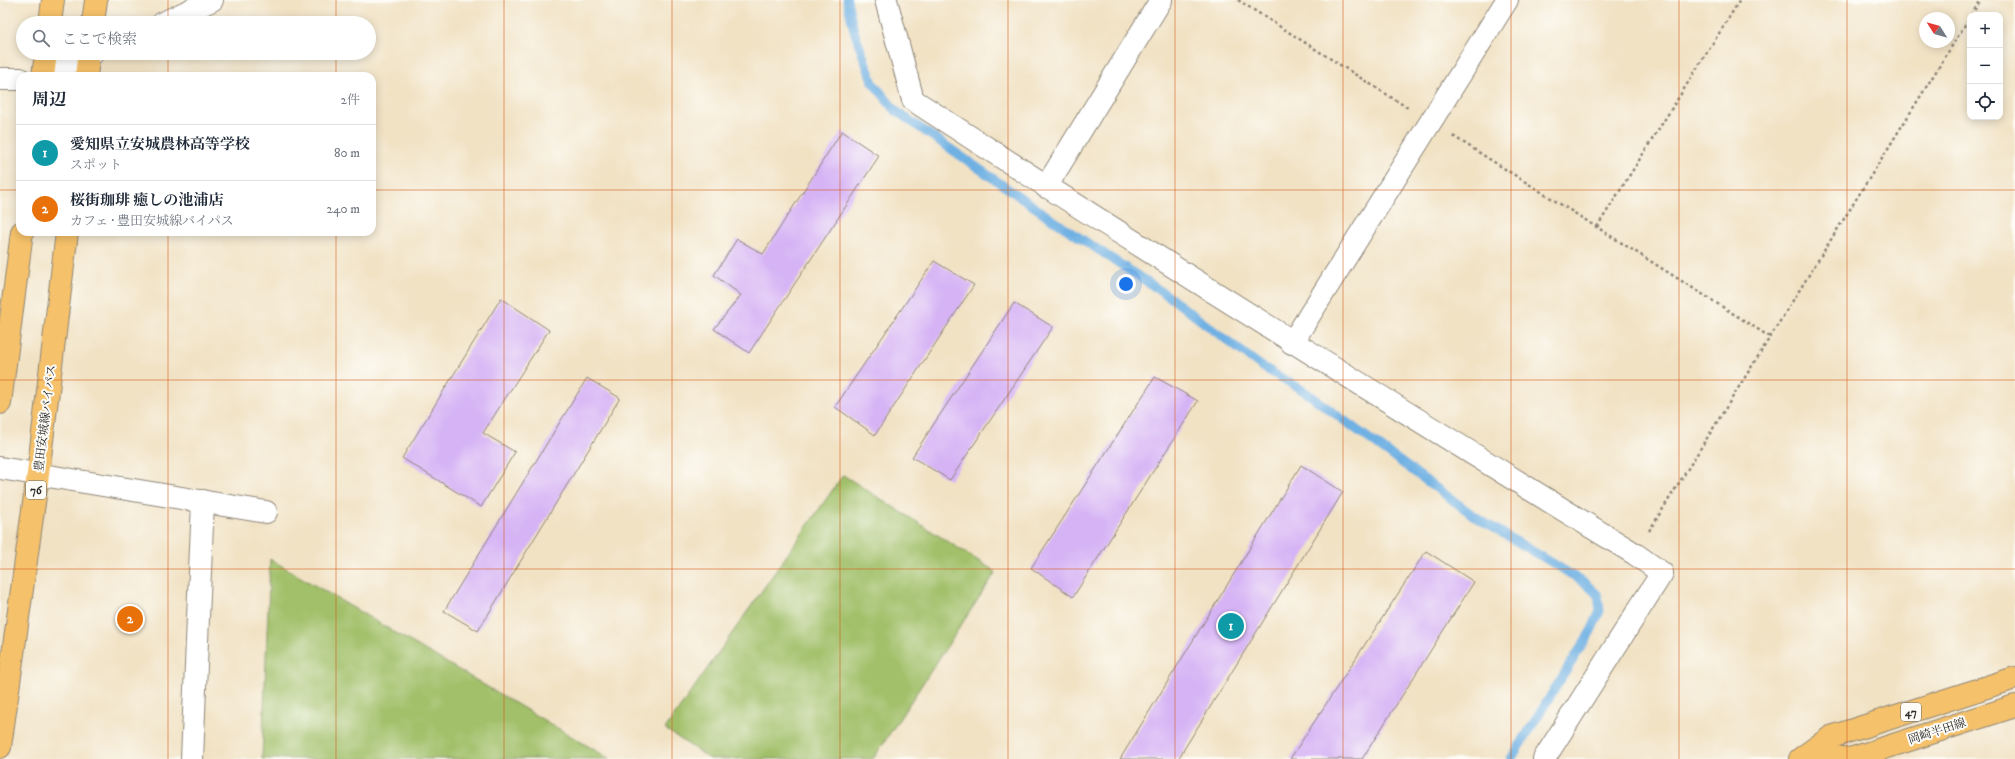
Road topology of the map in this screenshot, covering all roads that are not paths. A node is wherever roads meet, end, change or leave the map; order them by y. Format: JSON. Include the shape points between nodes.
{"nodes":[{"id":1,"x":53,"y":0,"type":"edge"},
{"id":2,"x":96,"y":0,"type":"edge"},
{"id":3,"x":212,"y":0,"type":"edge"},
{"id":4,"x":886,"y":0,"type":"edge"},
{"id":5,"x":1161,"y":0,"type":"edge"},
{"id":6,"x":1507,"y":0,"type":"edge"},
{"id":7,"x":51,"y":16,"type":"edge"},
{"id":8,"x":94,"y":16,"type":"edge"},
{"id":9,"x":178,"y":16,"type":"edge"},
{"id":10,"x":45,"y":60,"type":"edge"},
{"id":11,"x":78,"y":60,"type":"edge"},
{"id":12,"x":89,"y":60,"type":"edge"},
{"id":13,"x":44,"y":72,"type":"edge"},
{"id":14,"x":55,"y":72,"type":"edge"},
{"id":15,"x":87,"y":72,"type":"edge"},
{"id":16,"x":0,"y":79,"type":"edge"},
{"id":17,"x":16,"y":79,"type":"edge"},
{"id":18,"x":1046,"y":187,"type":"junction"},
{"id":19,"x":21,"y":236,"type":"edge"},
{"id":20,"x":67,"y":236,"type":"edge"},
{"id":21,"x":1292,"y":343,"type":"junction"},
{"id":22,"x":0,"y":403,"type":"edge"},
{"id":23,"x":0,"y":468,"type":"edge"},
{"id":24,"x":38,"y":474,"type":"junction"},
{"id":25,"x":203,"y":501,"type":"junction"},
{"id":26,"x":266,"y":512,"type":"dead end"},
{"id":27,"x":2015,"y":678,"type":"edge"},
{"id":28,"x":2015,"y":706,"type":"edge"},
{"id":29,"x":0,"y":747,"type":"edge"},
{"id":30,"x":1806,"y":756,"type":"edge"},
{"id":31,"x":1862,"y":757,"type":"edge"},
{"id":32,"x":192,"y":759,"type":"edge"},
{"id":33,"x":1544,"y":759,"type":"edge"}],
"edges":[{"from":1,"to":7,"type":"main road"},
{"from":2,"to":8,"type":"main road"},
{"from":3,"to":9,"type":"street"},
{"from":4,"to":18,"type":"street","via":[[913,100]]},
{"from":5,"to":18,"type":"street"},
{"from":6,"to":21,"type":"street"},
{"from":10,"to":13,"type":"main road"},
{"from":11,"to":14,"type":"street"},
{"from":12,"to":15,"type":"main road"},
{"from":16,"to":17,"type":"street"},
{"from":18,"to":21,"type":"street"},
{"from":19,"to":22,"type":"main road"},
{"from":20,"to":24,"type":"main road","name":"豊田安城線バイパス","number":"76"},
{"from":21,"to":33,"type":"street","via":[[1662,573]]},
{"from":23,"to":24,"type":"street"},
{"from":24,"to":25,"type":"street"},
{"from":24,"to":29,"type":"main road","name":"豊田安城線バイパス","number":"76"},
{"from":25,"to":26,"type":"street"},
{"from":25,"to":32,"type":"street"},
{"from":27,"to":30,"type":"main road","number":"47","via":[[1831,737]]},
{"from":28,"to":31,"type":"main road","name":"岡崎半田線","number":"47"},
{"from":30,"to":31,"type":"main road","name":"岡崎半田線","number":"47","via":[[1850,759]]}]}
